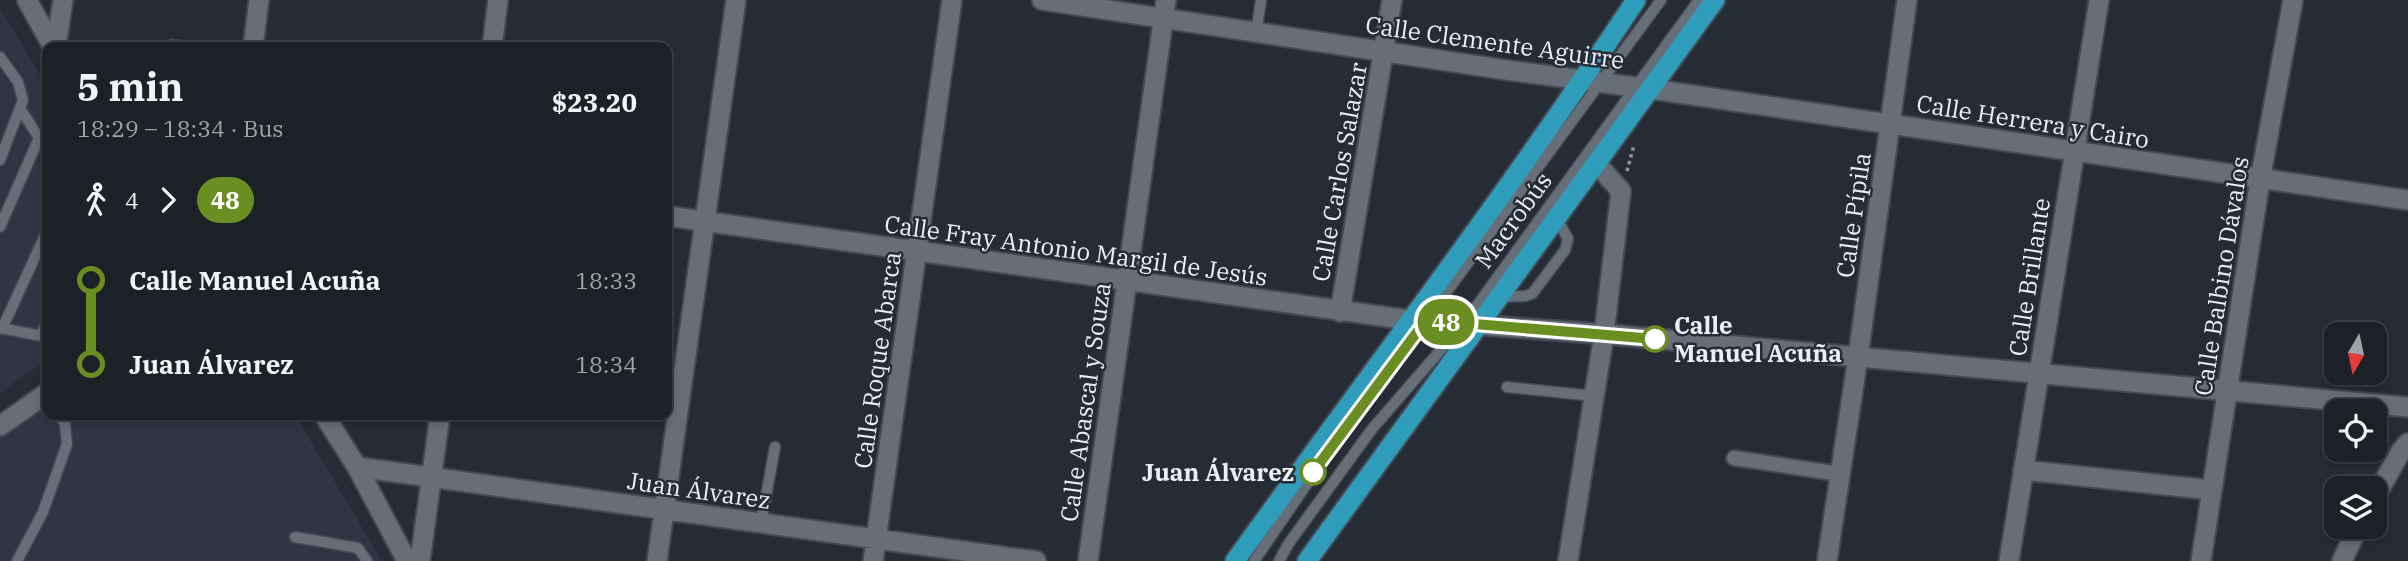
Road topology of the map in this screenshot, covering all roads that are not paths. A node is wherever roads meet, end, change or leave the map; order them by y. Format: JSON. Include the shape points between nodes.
{"nodes":[{"id":1,"x":27,"y":0,"type":"edge"},
{"id":2,"x":64,"y":0,"type":"edge"},
{"id":3,"x":259,"y":0,"type":"edge"},
{"id":4,"x":498,"y":0,"type":"edge"},
{"id":5,"x":736,"y":0,"type":"edge"},
{"id":6,"x":952,"y":0,"type":"edge"},
{"id":7,"x":1042,"y":0,"type":"edge"},
{"id":8,"x":1261,"y":0,"type":"edge"},
{"id":9,"x":1392,"y":0,"type":"edge"},
{"id":10,"x":1636,"y":0,"type":"edge"},
{"id":11,"x":1661,"y":0,"type":"edge"},
{"id":12,"x":1699,"y":0,"type":"edge"},
{"id":13,"x":1715,"y":0,"type":"edge"},
{"id":14,"x":1907,"y":0,"type":"edge"},
{"id":15,"x":2099,"y":0,"type":"edge"},
{"id":16,"x":2292,"y":0,"type":"edge"},
{"id":17,"x":1164,"y":10,"type":"edge"},
{"id":18,"x":1256,"y":33,"type":"junction"},
{"id":19,"x":51,"y":42,"type":"edge"},
{"id":20,"x":55,"y":42,"type":"edge"},
{"id":21,"x":254,"y":42,"type":"edge"},
{"id":22,"x":493,"y":42,"type":"edge"},
{"id":23,"x":1385,"y":51,"type":"junction"},
{"id":24,"x":0,"y":57,"type":"edge"},
{"id":25,"x":1591,"y":82,"type":"junction"},
{"id":26,"x":1643,"y":88,"type":"junction"},
{"id":27,"x":21,"y":110,"type":"junction"},
{"id":28,"x":1890,"y":124,"type":"junction"},
{"id":29,"x":39,"y":138,"type":"junction"},
{"id":30,"x":42,"y":142,"type":"edge"},
{"id":31,"x":2073,"y":152,"type":"junction"},
{"id":32,"x":0,"y":160,"type":"edge"},
{"id":33,"x":1597,"y":163,"type":"junction"},
{"id":34,"x":2260,"y":180,"type":"junction"},
{"id":35,"x":2408,"y":200,"type":"edge"},
{"id":36,"x":672,"y":217,"type":"edge"},
{"id":37,"x":705,"y":222,"type":"junction"},
{"id":38,"x":0,"y":227,"type":"edge"},
{"id":39,"x":42,"y":242,"type":"edge"},
{"id":40,"x":917,"y":252,"type":"junction"},
{"id":41,"x":1127,"y":281,"type":"junction"},
{"id":42,"x":1340,"y":312,"type":"junction"},
{"id":43,"x":1418,"y":320,"type":"junction"},
{"id":44,"x":1472,"y":323,"type":"junction"},
{"id":45,"x":1,"y":328,"type":"edge"},
{"id":46,"x":1604,"y":334,"type":"junction"},
{"id":47,"x":42,"y":336,"type":"edge"},
{"id":48,"x":1858,"y":357,"type":"junction"},
{"id":49,"x":2038,"y":373,"type":"junction"},
{"id":50,"x":1507,"y":387,"type":"dead end"},
{"id":51,"x":2228,"y":390,"type":"junction"},
{"id":52,"x":1594,"y":396,"type":"junction"},
{"id":53,"x":42,"y":398,"type":"edge"},
{"id":54,"x":2408,"y":407,"type":"edge"},
{"id":55,"x":62,"y":420,"type":"edge"},
{"id":56,"x":327,"y":420,"type":"edge"},
{"id":57,"x":439,"y":420,"type":"edge"},
{"id":58,"x":0,"y":426,"type":"edge"},
{"id":59,"x":2408,"y":443,"type":"edge"},
{"id":60,"x":775,"y":447,"type":"dead end"},
{"id":61,"x":1734,"y":458,"type":"dead end"},
{"id":62,"x":357,"y":467,"type":"junction"},
{"id":63,"x":2023,"y":470,"type":"junction"},
{"id":64,"x":1840,"y":474,"type":"junction"},
{"id":65,"x":2387,"y":477,"type":"edge"},
{"id":66,"x":431,"y":478,"type":"junction"},
{"id":67,"x":2211,"y":490,"type":"junction"},
{"id":68,"x":664,"y":510,"type":"junction"},
{"id":69,"x":761,"y":523,"type":"junction"},
{"id":70,"x":295,"y":537,"type":"dead end"},
{"id":71,"x":876,"y":538,"type":"junction"},
{"id":72,"x":2352,"y":539,"type":"edge"},
{"id":73,"x":17,"y":561,"type":"edge"},
{"id":74,"x":368,"y":561,"type":"edge"},
{"id":75,"x":407,"y":561,"type":"edge"},
{"id":76,"x":420,"y":561,"type":"edge"},
{"id":77,"x":657,"y":561,"type":"edge"},
{"id":78,"x":873,"y":561,"type":"edge"},
{"id":79,"x":1036,"y":561,"type":"edge"},
{"id":80,"x":1088,"y":561,"type":"edge"},
{"id":81,"x":1234,"y":561,"type":"edge"},
{"id":82,"x":1254,"y":561,"type":"edge"},
{"id":83,"x":1279,"y":561,"type":"edge"},
{"id":84,"x":1307,"y":561,"type":"edge"},
{"id":85,"x":1568,"y":561,"type":"edge"},
{"id":86,"x":1826,"y":561,"type":"edge"},
{"id":87,"x":2009,"y":561,"type":"edge"},
{"id":88,"x":2201,"y":561,"type":"edge"},
{"id":89,"x":2342,"y":561,"type":"edge"}],
"edges":[{"from":1,"to":19,"type":"street"},
{"from":2,"to":20,"type":"street"},
{"from":3,"to":21,"type":"street"},
{"from":4,"to":22,"type":"street"},
{"from":5,"to":37,"type":"street"},
{"from":6,"to":40,"type":"street","name":"Calle Roque Abarca"},
{"from":7,"to":17,"type":"street","name":"Calle Clemente Aguirre"},
{"from":8,"to":18,"type":"lane"},
{"from":9,"to":23,"type":"street","name":"Calle Carlos Salazar"},
{"from":10,"to":25,"type":"main road"},
{"from":11,"to":25,"type":"lane"},
{"from":12,"to":26,"type":"lane","name":"Macrobús"},
{"from":13,"to":26,"type":"main road"},
{"from":14,"to":28,"type":"street","name":"Calle Pípila"},
{"from":15,"to":31,"type":"street","name":"Calle Brillante"},
{"from":16,"to":34,"type":"street","name":"Calle Balbino Dávalos"},
{"from":17,"to":18,"type":"street","name":"Calle Clemente Aguirre"},
{"from":17,"to":41,"type":"street","name":"Calle Abascal y Souza"},
{"from":18,"to":23,"type":"street","name":"Calle Clemente Aguirre"},
{"from":23,"to":25,"type":"street","name":"Calle Clemente Aguirre"},
{"from":23,"to":42,"type":"street","name":"Calle Carlos Salazar"},
{"from":24,"to":27,"type":"lane","via":[[22,91]]},
{"from":25,"to":26,"type":"street","name":"Calle Clemente Aguirre"},
{"from":25,"to":43,"type":"main road"},
{"from":26,"to":28,"type":"street","name":"Calle Herrera y Cairo"},
{"from":26,"to":33,"type":"main road"},
{"from":26,"to":44,"type":"lane","name":"Macrobús"},
{"from":27,"to":29,"type":"lane"},
{"from":27,"to":32,"type":"lane"},
{"from":28,"to":31,"type":"street","name":"Calle Herrera y Cairo"},
{"from":28,"to":48,"type":"street","name":"Calle Pípila"},
{"from":29,"to":30,"type":"lane"},
{"from":29,"to":38,"type":"lane"},
{"from":31,"to":34,"type":"street","name":"Calle Herrera y Cairo"},
{"from":31,"to":49,"type":"street","name":"Calle Brillante"},
{"from":33,"to":44,"type":"main road","via":[[1498,297]]},
{"from":33,"to":46,"type":"street","via":[[1621,191]]},
{"from":34,"to":35,"type":"street","name":"Calle Herrera y Cairo"},
{"from":34,"to":51,"type":"street","name":"Calle Balbino Dávalos"},
{"from":36,"to":37,"type":"street","name":"Calle Fray Antonio Margil de Jesús"},
{"from":37,"to":40,"type":"street","name":"Calle Fray Antonio Margil de Jesús"},
{"from":37,"to":68,"type":"street"},
{"from":39,"to":45,"type":"lane"},
{"from":40,"to":41,"type":"street","name":"Calle Fray Antonio Margil de Jesús"},
{"from":40,"to":71,"type":"street","name":"Calle Roque Abarca"},
{"from":41,"to":42,"type":"street","name":"Calle Fray Antonio Margil de Jesús"},
{"from":41,"to":80,"type":"street","name":"Calle Abascal y Souza"},
{"from":42,"to":43,"type":"street","name":"Calle Fray Antonio Margil de Jesús"},
{"from":43,"to":44,"type":"street","name":"Calle Fray Antonio Margil de Jesús"},
{"from":43,"to":81,"type":"main road"},
{"from":43,"to":82,"type":"lane","via":[[1380,384]]},
{"from":44,"to":46,"type":"street"},
{"from":44,"to":83,"type":"lane","name":"Macrobús","via":[[1372,429]]},
{"from":44,"to":84,"type":"main road"},
{"from":45,"to":47,"type":"lane"},
{"from":46,"to":48,"type":"street"},
{"from":46,"to":52,"type":"street"},
{"from":48,"to":49,"type":"street"},
{"from":48,"to":64,"type":"street","name":"Calle Pípila"},
{"from":49,"to":51,"type":"street"},
{"from":49,"to":63,"type":"street","name":"Calle Brillante"},
{"from":50,"to":52,"type":"lane"},
{"from":51,"to":54,"type":"street"},
{"from":51,"to":67,"type":"street","name":"Calle Balbino Dávalos"},
{"from":52,"to":85,"type":"street"},
{"from":53,"to":58,"type":"street"},
{"from":55,"to":73,"type":"lane","via":[[66,444],[43,512]]},
{"from":56,"to":62,"type":"street"},
{"from":57,"to":66,"type":"street"},
{"from":59,"to":65,"type":"street"},
{"from":60,"to":69,"type":"lane"},
{"from":61,"to":64,"type":"street"},
{"from":62,"to":66,"type":"street","name":"Juan Álvarez"},
{"from":62,"to":75,"type":"street"},
{"from":63,"to":67,"type":"street"},
{"from":63,"to":87,"type":"street","name":"Calle Brillante"},
{"from":64,"to":86,"type":"street","name":"Calle Pípila"},
{"from":66,"to":68,"type":"street","name":"Juan Álvarez"},
{"from":66,"to":76,"type":"street"},
{"from":67,"to":88,"type":"street","name":"Calle Balbino Dávalos"},
{"from":68,"to":69,"type":"street","name":"Juan Álvarez"},
{"from":68,"to":77,"type":"street"},
{"from":69,"to":71,"type":"street","name":"Juan Álvarez"},
{"from":70,"to":74,"type":"lane","via":[[358,548]]},
{"from":71,"to":78,"type":"street","name":"Calle Roque Abarca"},
{"from":71,"to":79,"type":"street","name":"Juan Álvarez"},
{"from":72,"to":89,"type":"street"}]}
